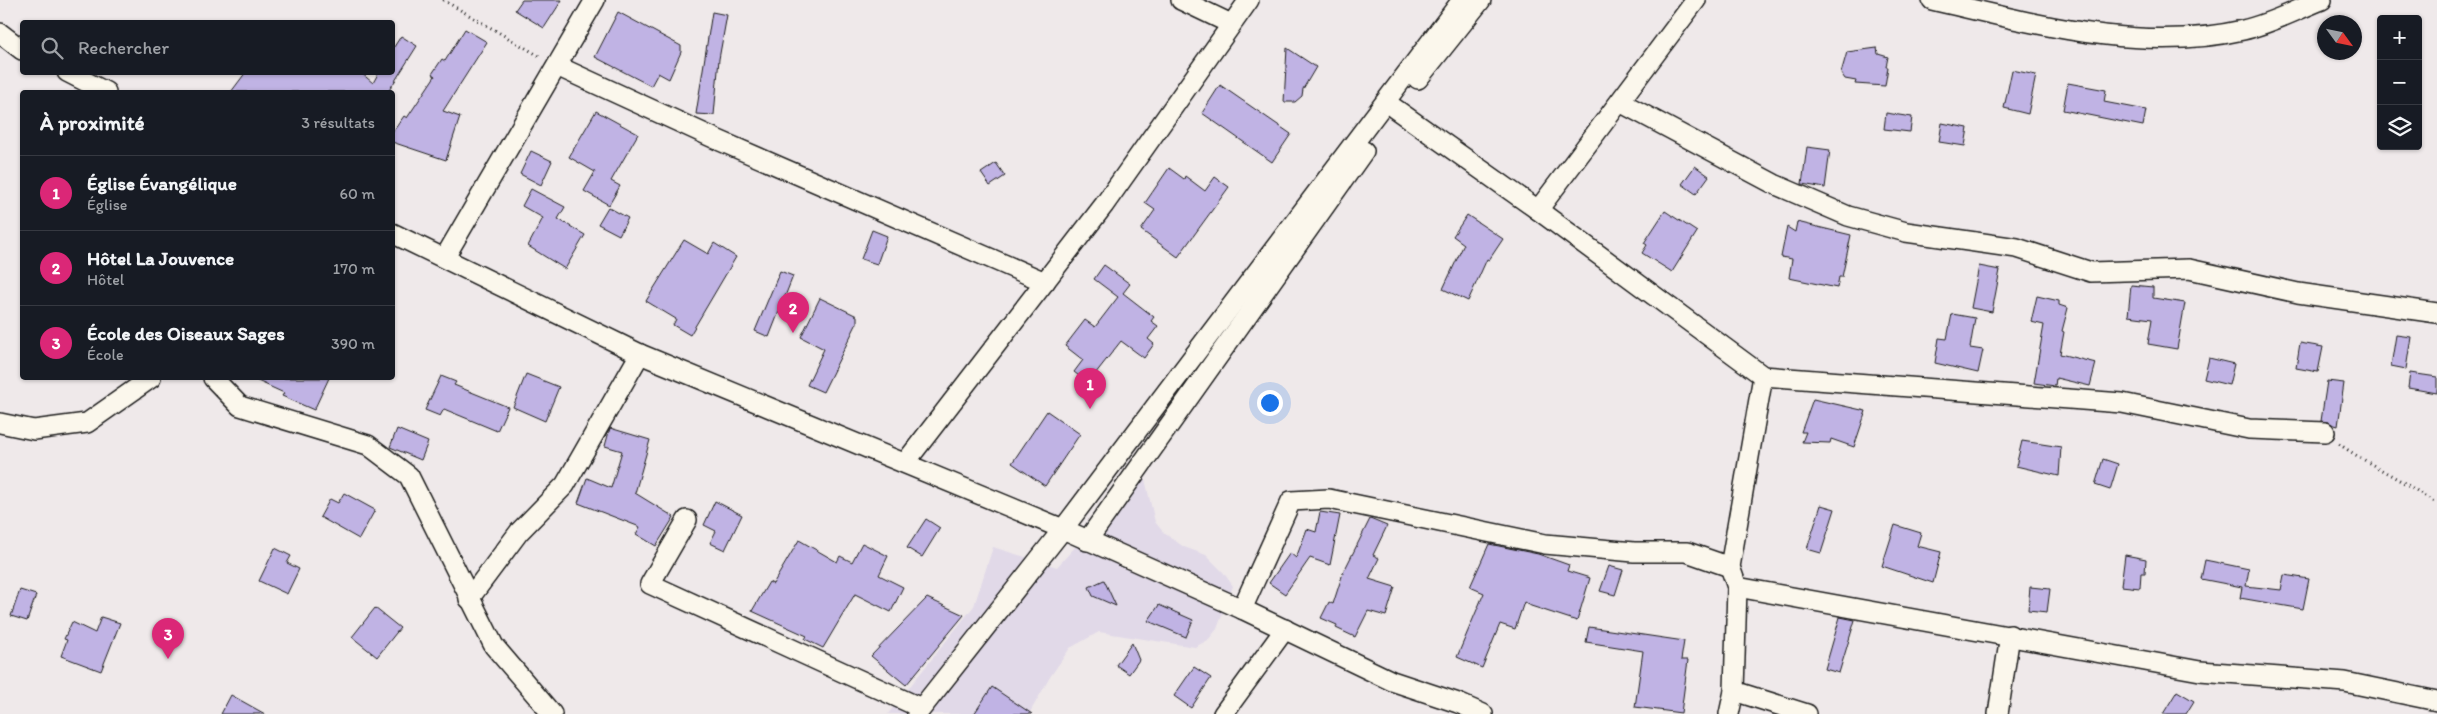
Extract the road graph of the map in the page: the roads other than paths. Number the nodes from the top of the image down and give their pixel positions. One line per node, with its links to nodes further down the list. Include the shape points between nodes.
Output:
1 (595, 0): 12 (street)
2 (1181, 0): 9 (street)
3 (1249, 0): 9 (street)
4 (1462, 0): 30 (street)
5 (1481, 0): 16 (street)
6 (1696, 0): 15 (street)
7 (1932, 0): 8 (street, via 2038,24 2135,39 2192,39 2245,30)
8 (2322, 0)
9 (1232, 24): 20 (street)
10 (0, 33): 11 (street)
11 (20, 48)
12 (557, 66): 19 (street); 20 (street, via 718,140)
13 (73, 75): 14 (street)
14 (102, 90)
15 (1620, 102): 17 (street); 21 (street, via 1774,184 1848,216 1906,232 2017,248 2092,272 2189,269 2298,293)
16 (1394, 108): 17 (street); 31 (street)
17 (1538, 210): 23 (street)
18 (395, 233): 19 (street)
19 (445, 257): 22 (street)
20 (1046, 282): 28 (street)
21 (2437, 313)
22 (640, 354): 28 (street); 34 (street, via 566,485 520,532)
23 (1763, 376): 27 (street, via 2122,403 2249,429); 32 (street)
24 (148, 380): 26 (street, via 87,423 34,430)
25 (215, 380): 34 (street, via 240,406 368,445 409,476)
26 (0, 423)
27 (2325, 432)
28 (905, 463): 30 (street)
29 (687, 520): 40 (street, via 650,584)
30 (1063, 529): 31 (street); 40 (street)
31 (1087, 541): 35 (street)
32 (1730, 567): 33 (street); 35 (street, via 1687,552 1634,552 1545,544 1329,499 1291,501)
33 (1737, 587): 37 (street); 38 (street)
34 (469, 599): 41 (street, via 494,646)
35 (1242, 609): 36 (street)
36 (1285, 629): 42 (street); 43 (street, via 1392,681 1458,702)
37 (2010, 635): 39 (street, via 2200,671 2345,682); 46 (street)
38 (1734, 691): 44 (street); 45 (street)
39 (2437, 701)
40 (919, 711)
41 (552, 714)
42 (1223, 714)
43 (1483, 714)
44 (1729, 714)
45 (1807, 714)
46 (1998, 714)

